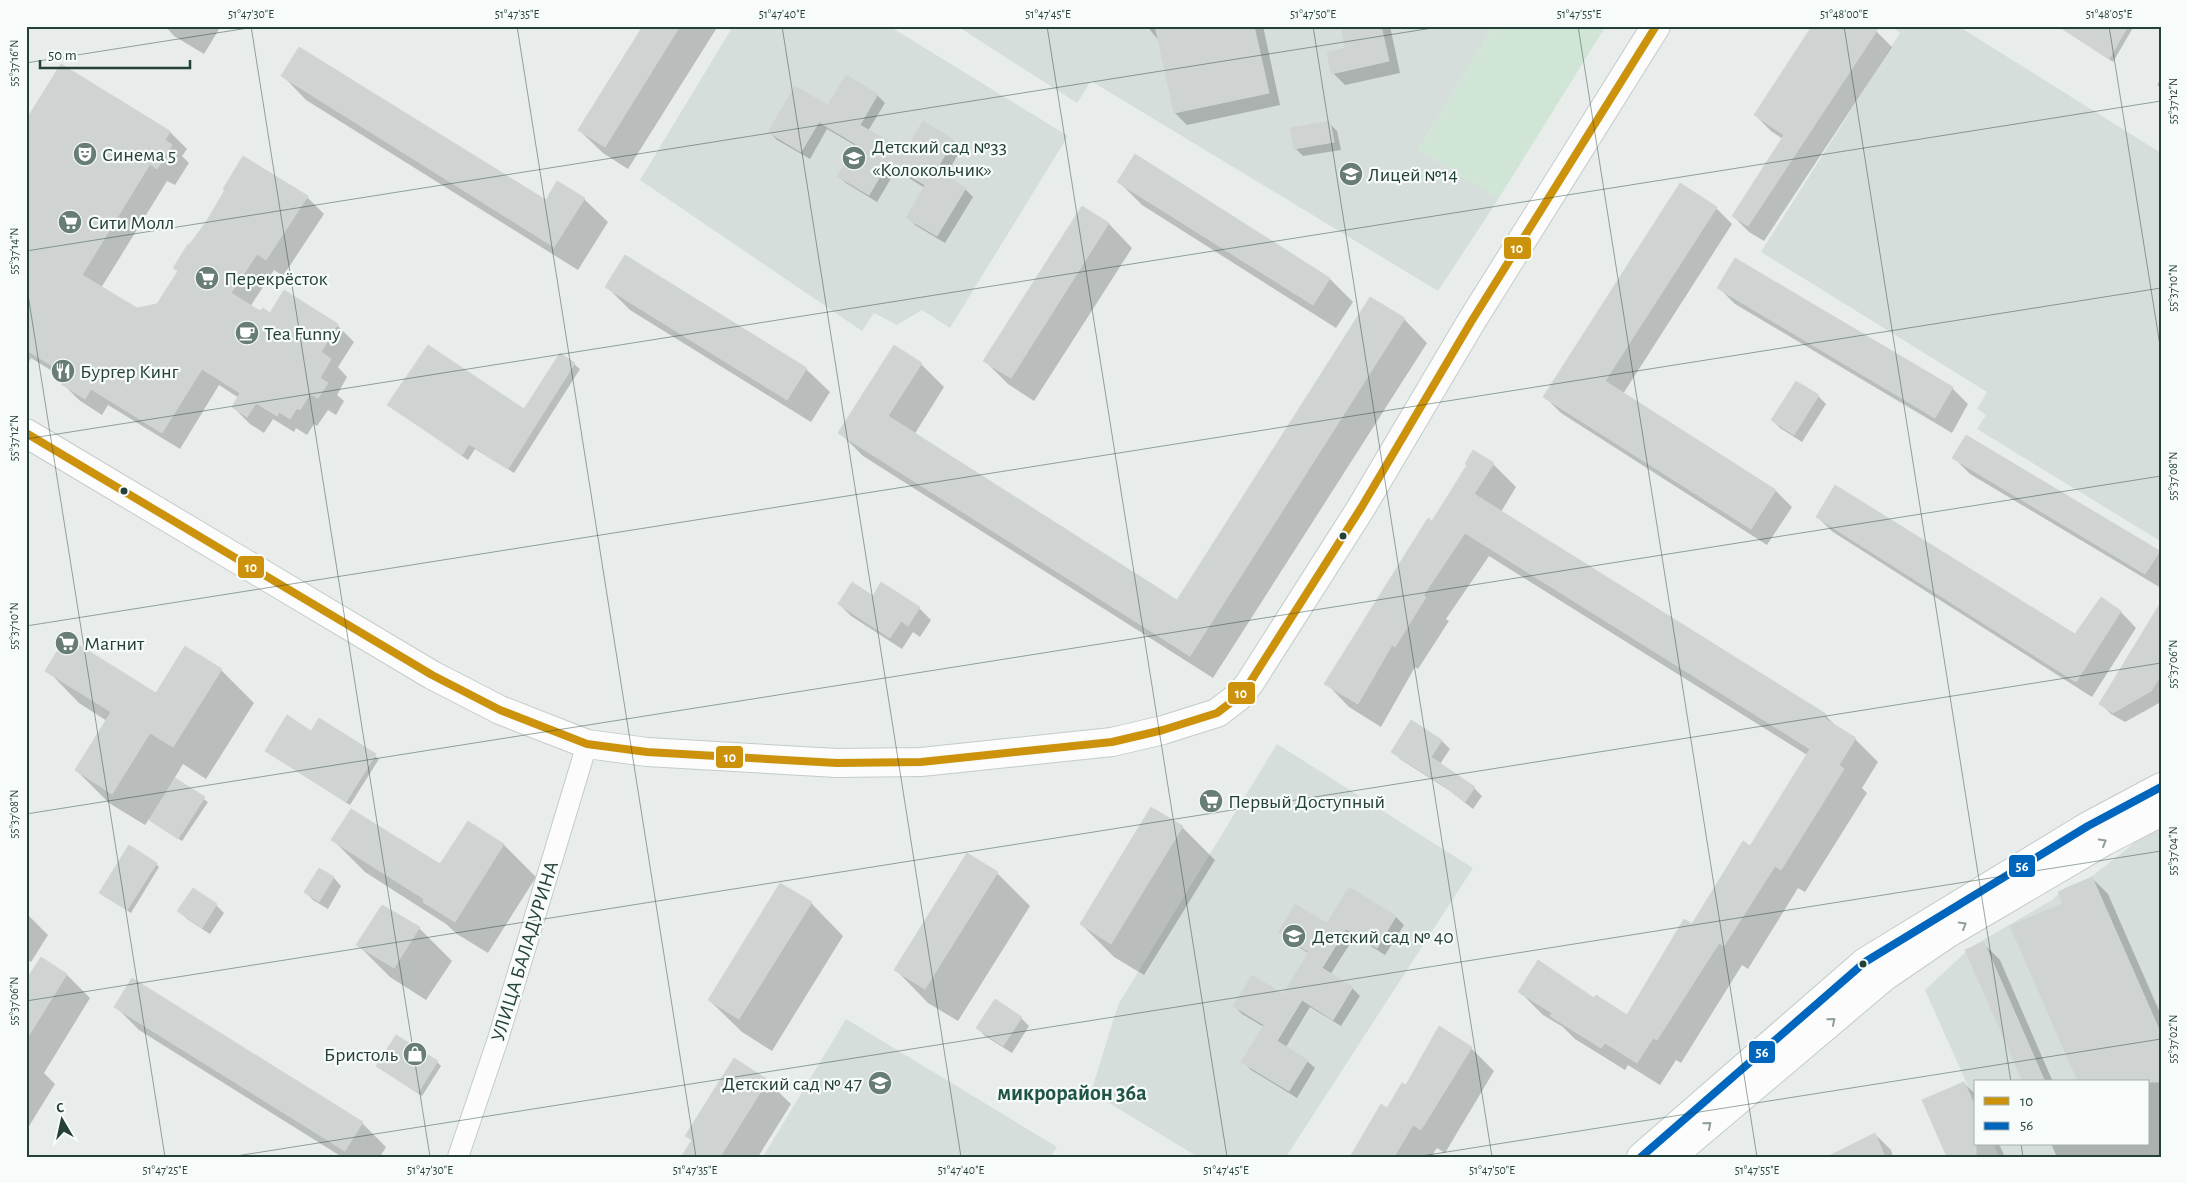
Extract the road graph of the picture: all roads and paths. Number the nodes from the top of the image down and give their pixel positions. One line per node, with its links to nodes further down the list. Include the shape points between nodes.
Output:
1 (1656, 26): 3 (street, via 1471,322 1346,533 1249,684 1222,710 1163,730 1112,742 921,762 837,763 647,752)
2 (26, 433): 3 (street, via 432,675 500,710)
3 (587, 744): 6 (street, УЛИЦА БАЛАДУРИНА, via 498,1039)
4 (2161, 787): 7 (street, via 2088,826 1865,962)
5 (2161, 812): 8 (street, one-way to 5, via 1884,978 1947,934 2105,841)
6 (458, 1157)
7 (1641, 1157)
8 (1671, 1157)

